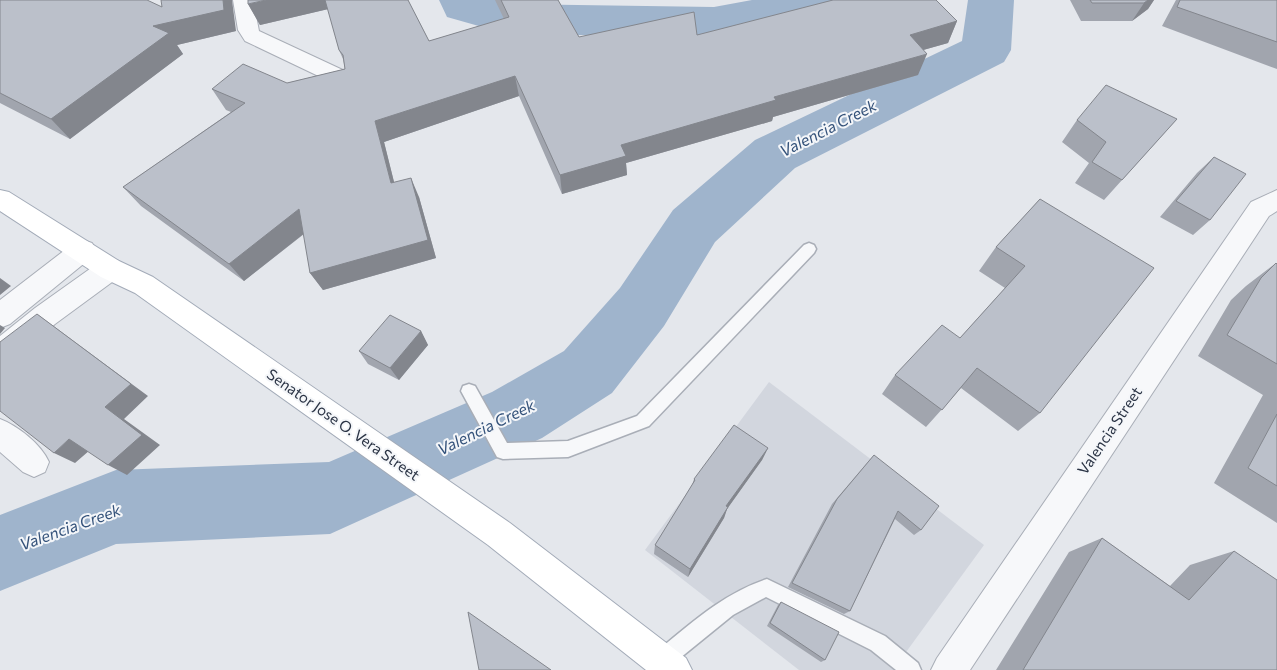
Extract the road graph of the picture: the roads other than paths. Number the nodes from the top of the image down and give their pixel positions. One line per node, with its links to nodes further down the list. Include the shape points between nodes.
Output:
1 (243, 0): 2 (street, via 252,36)
2 (339, 77)
3 (0, 198): 6 (main road, Senator Jose O. Vera Street)
4 (1277, 199): 15 (street, Valencia Street, via 1260,209)
5 (809, 249): 10 (lane, via 644,421 568,449 503,451)
6 (83, 250): 7 (main road, Senator Jose O. Vera Street); 8 (street)
7 (110, 268): 9 (street); 13 (main road, Senator Jose O. Vera Street, via 144,285 499,534)
8 (0, 316)
9 (0, 353)
10 (469, 391)
11 (0, 433): 12 (street)
12 (34, 462)
13 (668, 665): 14 (lane, via 702,627 755,590 767,588 878,644)
14 (911, 670)
15 (949, 670)

